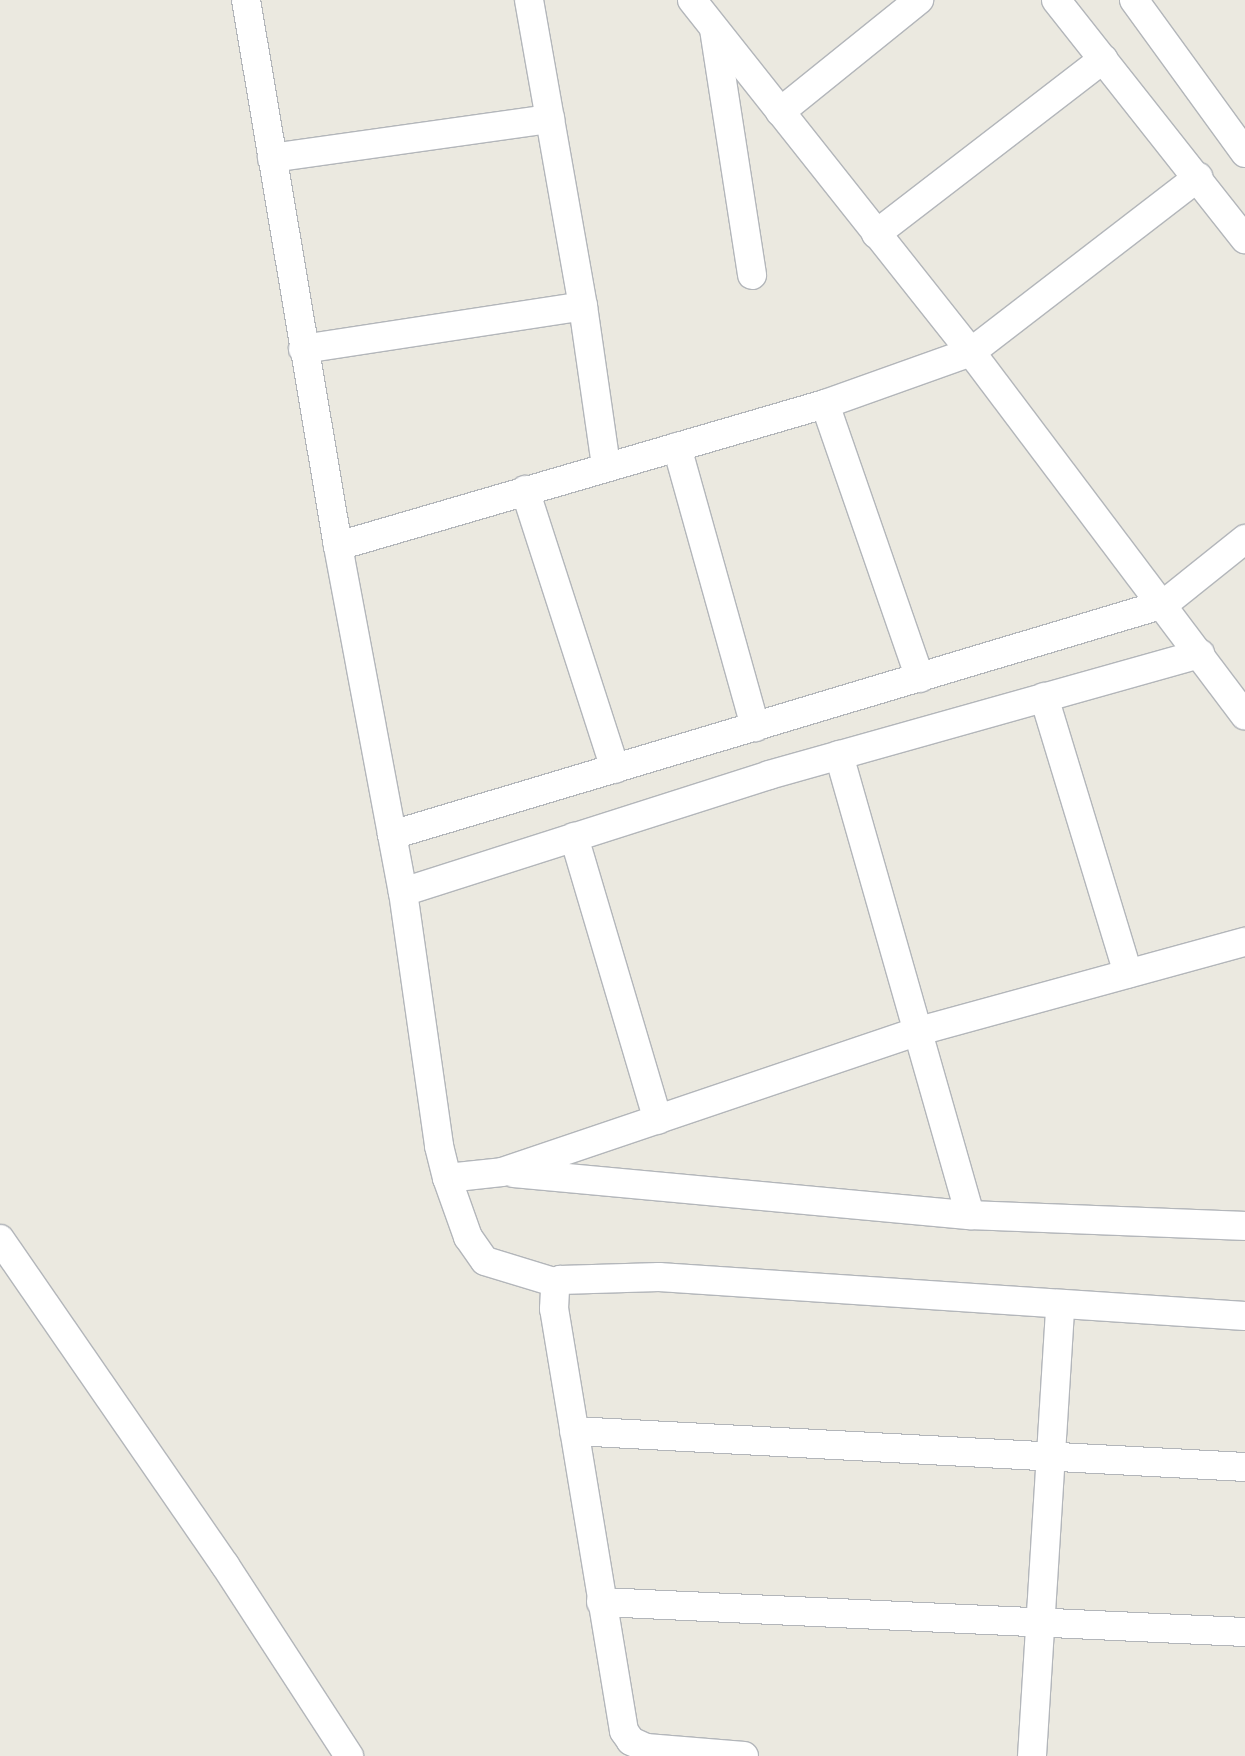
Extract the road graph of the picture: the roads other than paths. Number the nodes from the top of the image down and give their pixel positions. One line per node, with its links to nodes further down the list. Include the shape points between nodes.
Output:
1 (246, 0): 12 (street)
2 (529, 0): 10 (street)
3 (692, 0): 7 (street)
4 (919, 0): 9 (street)
5 (1056, 0): 8 (street)
6 (1134, 0): 11 (street)
7 (714, 27): 9 (street); 16 (street)
8 (1103, 59): 13 (street); 14 (street)
9 (780, 112): 14 (street)
10 (550, 119): 12 (street); 17 (street)
11 (1244, 148)
12 (272, 158): 18 (street)
13 (1198, 177): 15 (street); 19 (street)
14 (876, 234): 19 (street)
15 (1245, 239)
16 (752, 275)
17 (583, 306): 18 (street); 22 (street)
18 (304, 349): 25 (street)
19 (971, 352): 20 (street); 26 (street)
20 (824, 404): 21 (street); 28 (street)
21 (676, 447): 22 (street); 31 (street)
22 (606, 466): 23 (street)
23 (525, 490): 25 (street); 33 (street)
24 (1245, 539): 26 (street)
25 (338, 546): 34 (street)
26 (1164, 604): 27 (street); 28 (street)
27 (1200, 654): 29 (street); 30 (street)
28 (920, 678): 31 (street)
29 (1044, 697): 32 (street); 38 (street)
30 (1245, 715)
31 (755, 727): 33 (street)
32 (839, 755): 35 (street); 39 (street)
33 (615, 769): 34 (street)
34 (392, 834): 36 (street)
35 (574, 837): 36 (street); 40 (street)
36 (403, 892): 42 (street, via 439,1146)
37 (1245, 942): 38 (street)
38 (1128, 974): 39 (street)
39 (919, 1031): 40 (street); 43 (street)
40 (658, 1120): 41 (street)
41 (502, 1172): 42 (street); 43 (street)
42 (448, 1178): 46 (street, via 468,1237 480,1256 498,1267)
43 (970, 1214): 44 (street)
44 (1245, 1226)
45 (0, 1239): 55 (street, via 225,1565)
46 (558, 1283): 47 (street, via 565,1278 659,1277); 49 (street, via 554,1309)
47 (1060, 1306): 48 (street); 50 (street)
48 (1245, 1316)
49 (574, 1431): 50 (street); 52 (street)
50 (1052, 1459): 51 (street); 53 (street)
51 (1245, 1467)
52 (601, 1602): 53 (street); 56 (street, via 620,1716 629,1739 646,1748)
53 (1039, 1622): 54 (street); 57 (street)
54 (1245, 1632)
55 (349, 1756)
56 (744, 1756)
57 (1032, 1756)

